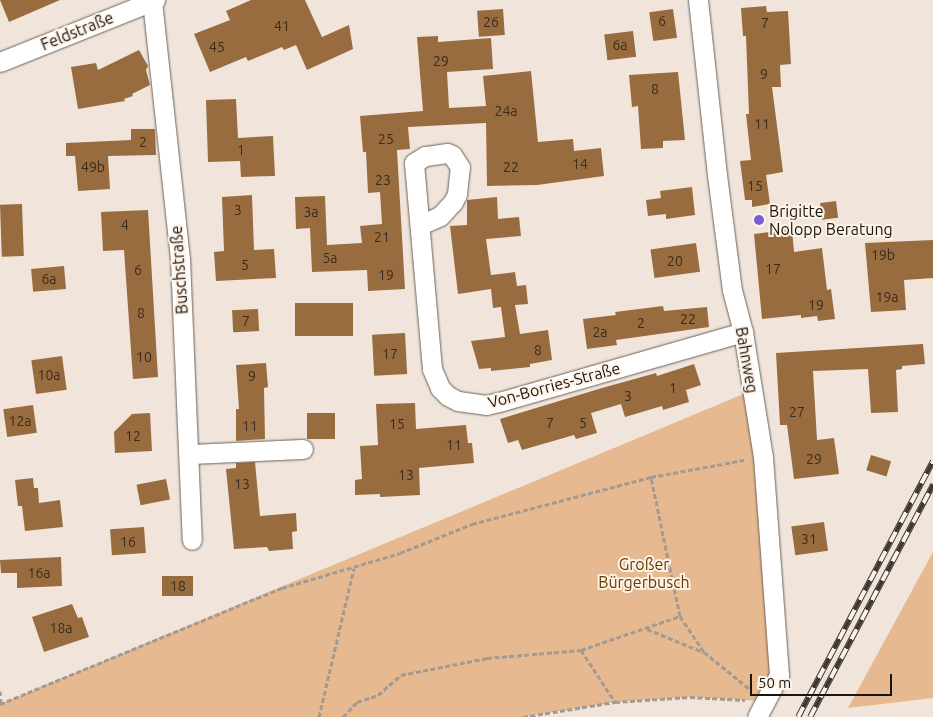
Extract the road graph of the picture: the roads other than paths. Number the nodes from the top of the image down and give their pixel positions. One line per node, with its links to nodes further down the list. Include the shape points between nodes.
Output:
1 (698, 0): 5 (street, Bahnweg, via 732,290)
2 (153, 1): 3 (street, Feldstraße); 7 (street, Buschstraße, via 180,259)
3 (0, 62)
4 (420, 225): 5 (street, Von-Borries-Straße, via 432,368 440,388 458,401 499,402)
5 (743, 332): 9 (street, Bahnweg, via 763,457 779,675)
6 (303, 449): 7 (street)
7 (189, 454): 8 (street, Buschstraße)
8 (192, 540)
9 (761, 709)

